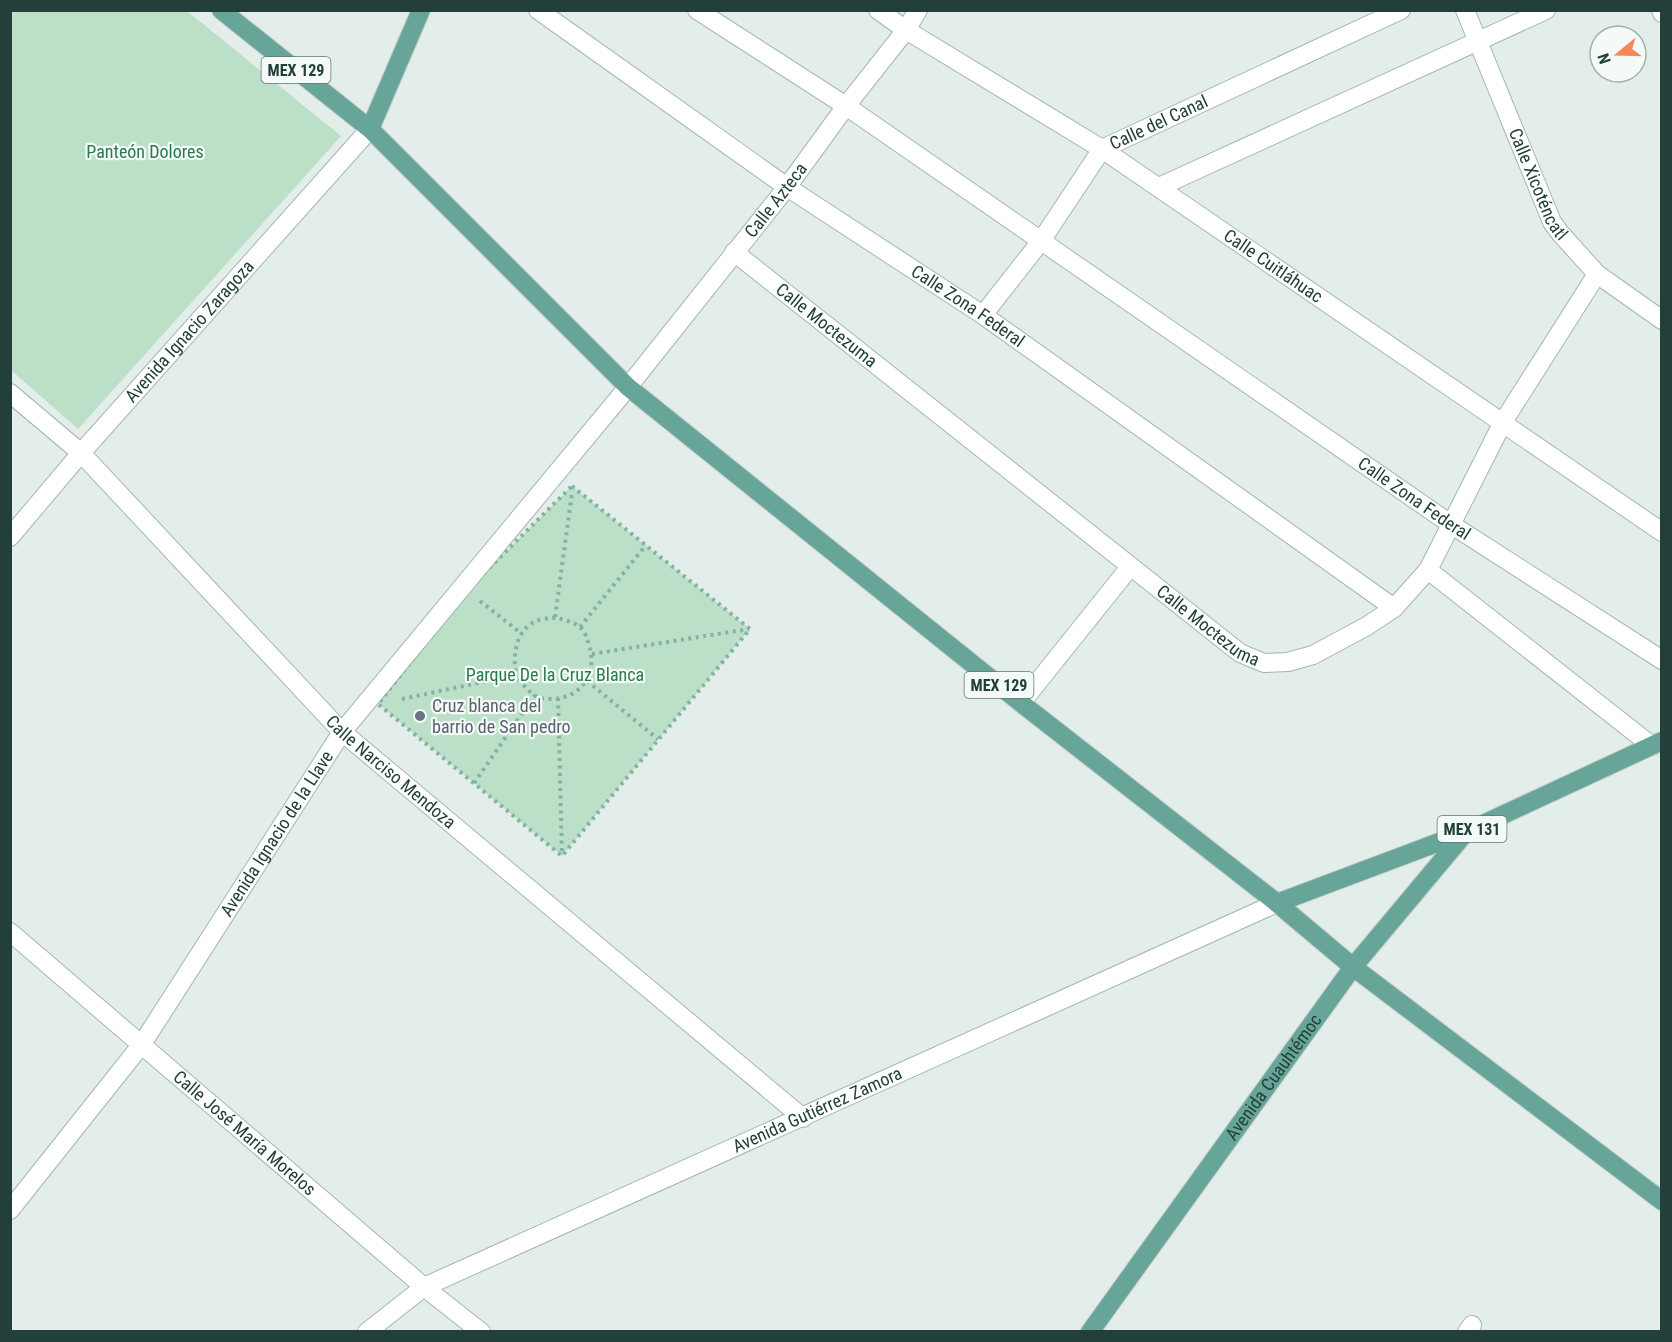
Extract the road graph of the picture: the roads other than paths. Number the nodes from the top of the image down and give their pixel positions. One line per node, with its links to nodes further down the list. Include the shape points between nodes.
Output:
1 (221, 10): 13 (main road, MEX 129)
2 (421, 10): 13 (main road)
3 (538, 10): 15 (street, Calle Zona Federal)
4 (698, 10): 12 (street, Calle Zona Federal)
5 (878, 10): 10 (street, Calle Cuitláhuac)
6 (918, 10): 10 (street, Calle Azteca)
7 (1401, 10): 14 (street, Calle del Canal)
8 (1465, 10): 11 (street, Calle Xicoténcatl)
9 (1546, 10): 11 (street)
10 (906, 30): 12 (street, Calle Azteca); 14 (street, Calle Cuitláhuac)
11 (1478, 40): 16 (street); 19 (street, Calle Xicoténcatl, via 1552,222)
12 (846, 106): 15 (street, Calle Azteca); 17 (street, Calle Zona Federal)
13 (370, 129): 22 (main road, MEX 129); 25 (street, Avenida Ignacio Zaragoza)
14 (1102, 149): 16 (street, Calle Cuitláhuac); 17 (street, Calle del Canal)
15 (787, 187): 18 (street, Calle Azteca); 20 (street, Calle Zona Federal)
16 (1159, 187): 24 (street, Calle Cuitláhuac)
17 (1041, 241): 20 (street, Calle del Canal); 26 (street, Calle Zona Federal)
18 (734, 252): 22 (street, Calle Azteca); 29 (street, Calle Moctezuma)
19 (1597, 273): 21 (street, Calle Xicoténcatl); 24 (street, Calle Moctezuma)
20 (983, 315): 31 (street, Calle Zona Federal)
21 (1662, 320)
22 (628, 387): 33 (main road, MEX 129); 34 (street, Avenida Ignacio de la Llave)
23 (10, 393): 25 (street, Calle Narciso Mendoza)
24 (1503, 422): 26 (street, Calle Moctezuma); 27 (street, Calle Cuitláhuac)
25 (81, 453): 28 (street, Avenida Ignacio Zaragoza); 34 (street, Calle Narciso Mendoza)
26 (1452, 525): 30 (street, Calle Moctezuma); 32 (street, Calle Zona Federal)
27 (1662, 531)
28 (10, 537)
29 (1130, 567): 31 (street, Calle Moctezuma, via 1240,652 1264,663 1313,655); 33 (street)
30 (1428, 570): 31 (street, Calle Moctezuma); 35 (street)
31 (1394, 608)
32 (1662, 660)
33 (1021, 703): 37 (main road, MEX 129)
34 (342, 732): 40 (street, Avenida Ignacio de la Llave); 41 (street, Calle Narciso Mendoza)
35 (1657, 743): 36 (main road, MEX 131)
36 (1466, 832): 37 (main road, MEX 131); 39 (main road, Avenida Cuauhtémoc)
37 (1277, 903): 39 (main road, MEX 129); 41 (street, Avenida Gutiérrez Zamora)
38 (10, 932): 40 (street, Calle José María Morelos)
39 (1353, 967): 42 (main road, MEX 129); 47 (main road, Avenida Cuauhtémoc)
40 (142, 1044): 43 (street, Avenida Ignacio de la Llave); 44 (street, Calle José María Morelos)
41 (802, 1118): 44 (street, Avenida Gutiérrez Zamora)
42 (1662, 1201)
43 (10, 1210)
44 (423, 1287): 45 (street, Avenida Gutiérrez Zamora); 46 (street, Calle José María Morelos)
45 (366, 1332)
46 (481, 1332)
47 (1090, 1332)

